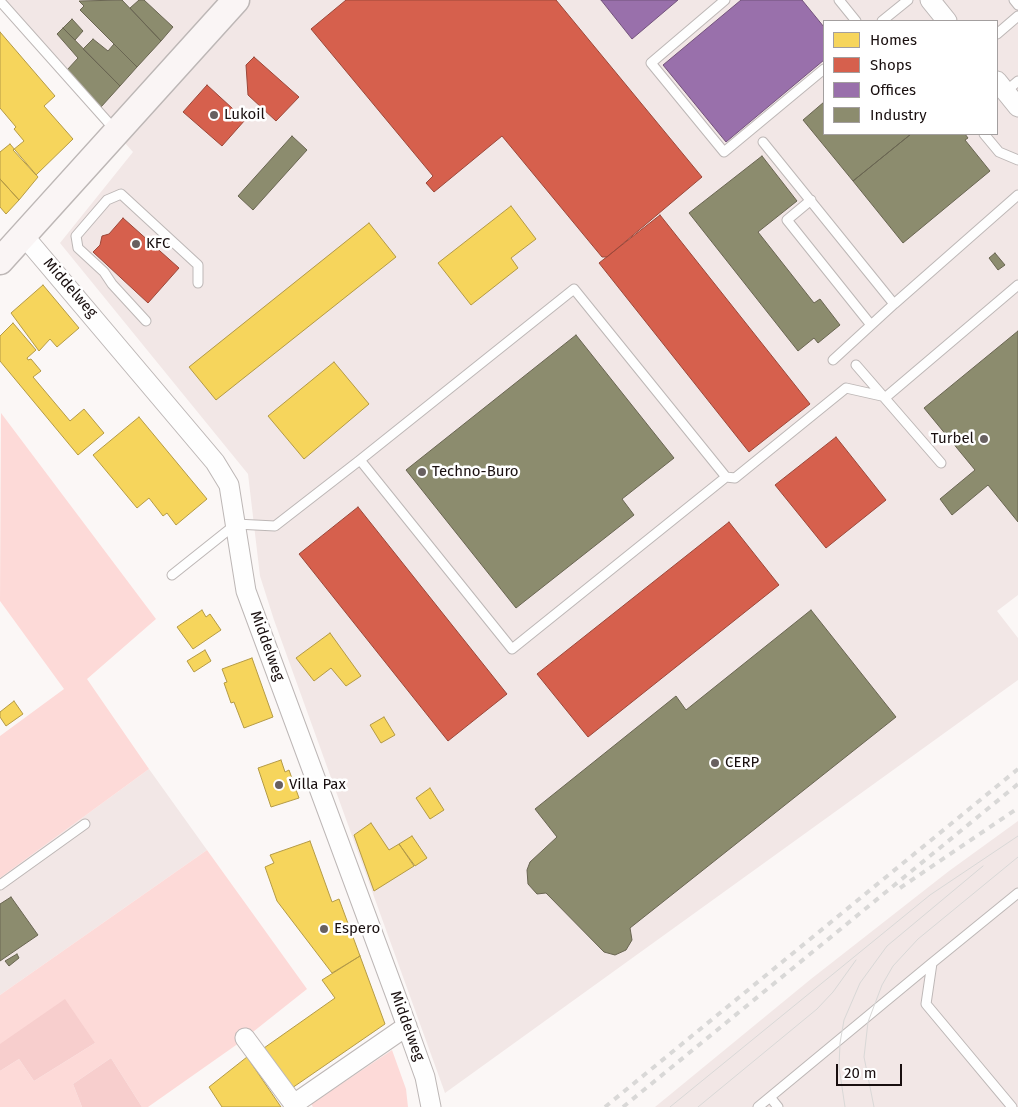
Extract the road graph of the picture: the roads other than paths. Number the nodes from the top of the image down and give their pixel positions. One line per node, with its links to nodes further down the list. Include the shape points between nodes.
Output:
1 (236, 0): 15 (main road)
2 (725, 0): 12 (lane, via 651,63 724,152)
3 (839, 0): 9 (lane)
4 (908, 0): 10 (lane)
5 (1014, 0): 7 (lane)
6 (0, 1): 15 (lane)
7 (1018, 5)
8 (1018, 16): 11 (lane)
9 (855, 20)
10 (883, 20)
11 (998, 33)
12 (823, 70)
13 (1007, 85): 14 (street)
14 (1018, 107)
15 (117, 132): 21 (main road)
16 (985, 135): 18 (lane, via 999,152)
17 (763, 142): 20 (lane)
18 (1018, 160)
19 (1018, 194): 25 (lane)
20 (811, 200): 25 (lane); 27 (lane, via 787,220)
21 (24, 236): 22 (main road); 34 (street, Middelweg, via 216,462 229,485)
22 (0, 261)
23 (198, 282): 26 (lane, via 198,265 121,194 107,200 76,236 78,248 104,272)
24 (1018, 285): 30 (lane)
25 (894, 304): 27 (lane)
26 (146, 321)
27 (871, 325): 28 (lane)
28 (833, 360)
29 (856, 365): 30 (lane)
30 (886, 397): 32 (lane); 33 (lane, via 846,388 735,478)
31 (360, 460): 33 (lane, via 574,289); 33 (lane, via 512,649); 34 (lane, via 275,526)
32 (941, 463)
33 (726, 478)
34 (236, 524): 35 (lane); 40 (street, Middelweg, via 243,577 250,600)
35 (172, 575)
36 (85, 824): 37 (lane)
37 (0, 885)
38 (1018, 893): 39 (lane)
39 (932, 963): 42 (lane); 47 (lane, via 926,1004)
40 (407, 1026): 43 (street); 44 (street, Middelweg)
41 (245, 1038): 43 (street)
42 (770, 1097): 45 (lane); 46 (lane)
43 (295, 1106)
44 (431, 1107)
45 (758, 1107)
46 (778, 1107)
47 (1012, 1107)

